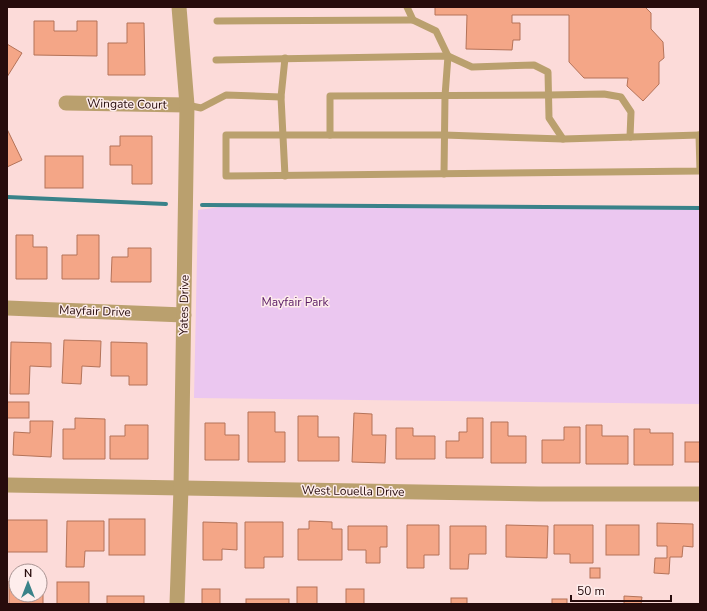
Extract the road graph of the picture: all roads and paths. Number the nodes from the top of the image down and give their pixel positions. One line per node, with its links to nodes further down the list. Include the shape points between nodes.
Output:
1 (179, 7): 12 (street, Yates Drive)
2 (407, 7): 3 (lane)
3 (413, 20): 4 (lane); 5 (lane, via 436,31)
4 (217, 21)
5 (448, 56): 6 (lane); 8 (lane, via 472,67 534,65 548,72); 9 (lane)
6 (285, 58): 7 (lane); 10 (lane)
7 (216, 60)
8 (549, 95): 9 (lane); 17 (lane, via 604,94 621,97 631,112); 18 (lane, via 550,118)
9 (445, 96): 13 (lane); 14 (lane, via 330,96)
10 (281, 97): 12 (lane, via 226,95 201,108); 16 (lane)
11 (66, 102): 12 (street, Wingate Court)
12 (187, 105): 22 (street, Yates Drive)
13 (444, 134): 14 (lane); 18 (lane); 19 (lane)
14 (330, 135): 16 (lane)
15 (700, 135): 17 (lane); 19 (lane, via 700,170)
16 (283, 136): 20 (lane); 20 (lane, via 226,135 226,176)
17 (630, 137): 18 (lane)
18 (563, 138)
19 (444, 174): 20 (lane)
20 (285, 176)
21 (7, 308): 22 (street, Mayfair Drive)
22 (184, 315): 24 (street, Yates Drive)
23 (7, 485): 24 (street, West Louella Drive)
24 (181, 488): 25 (street, West Louella Drive); 26 (street, Yates Drive)
25 (700, 494)
26 (177, 604)

